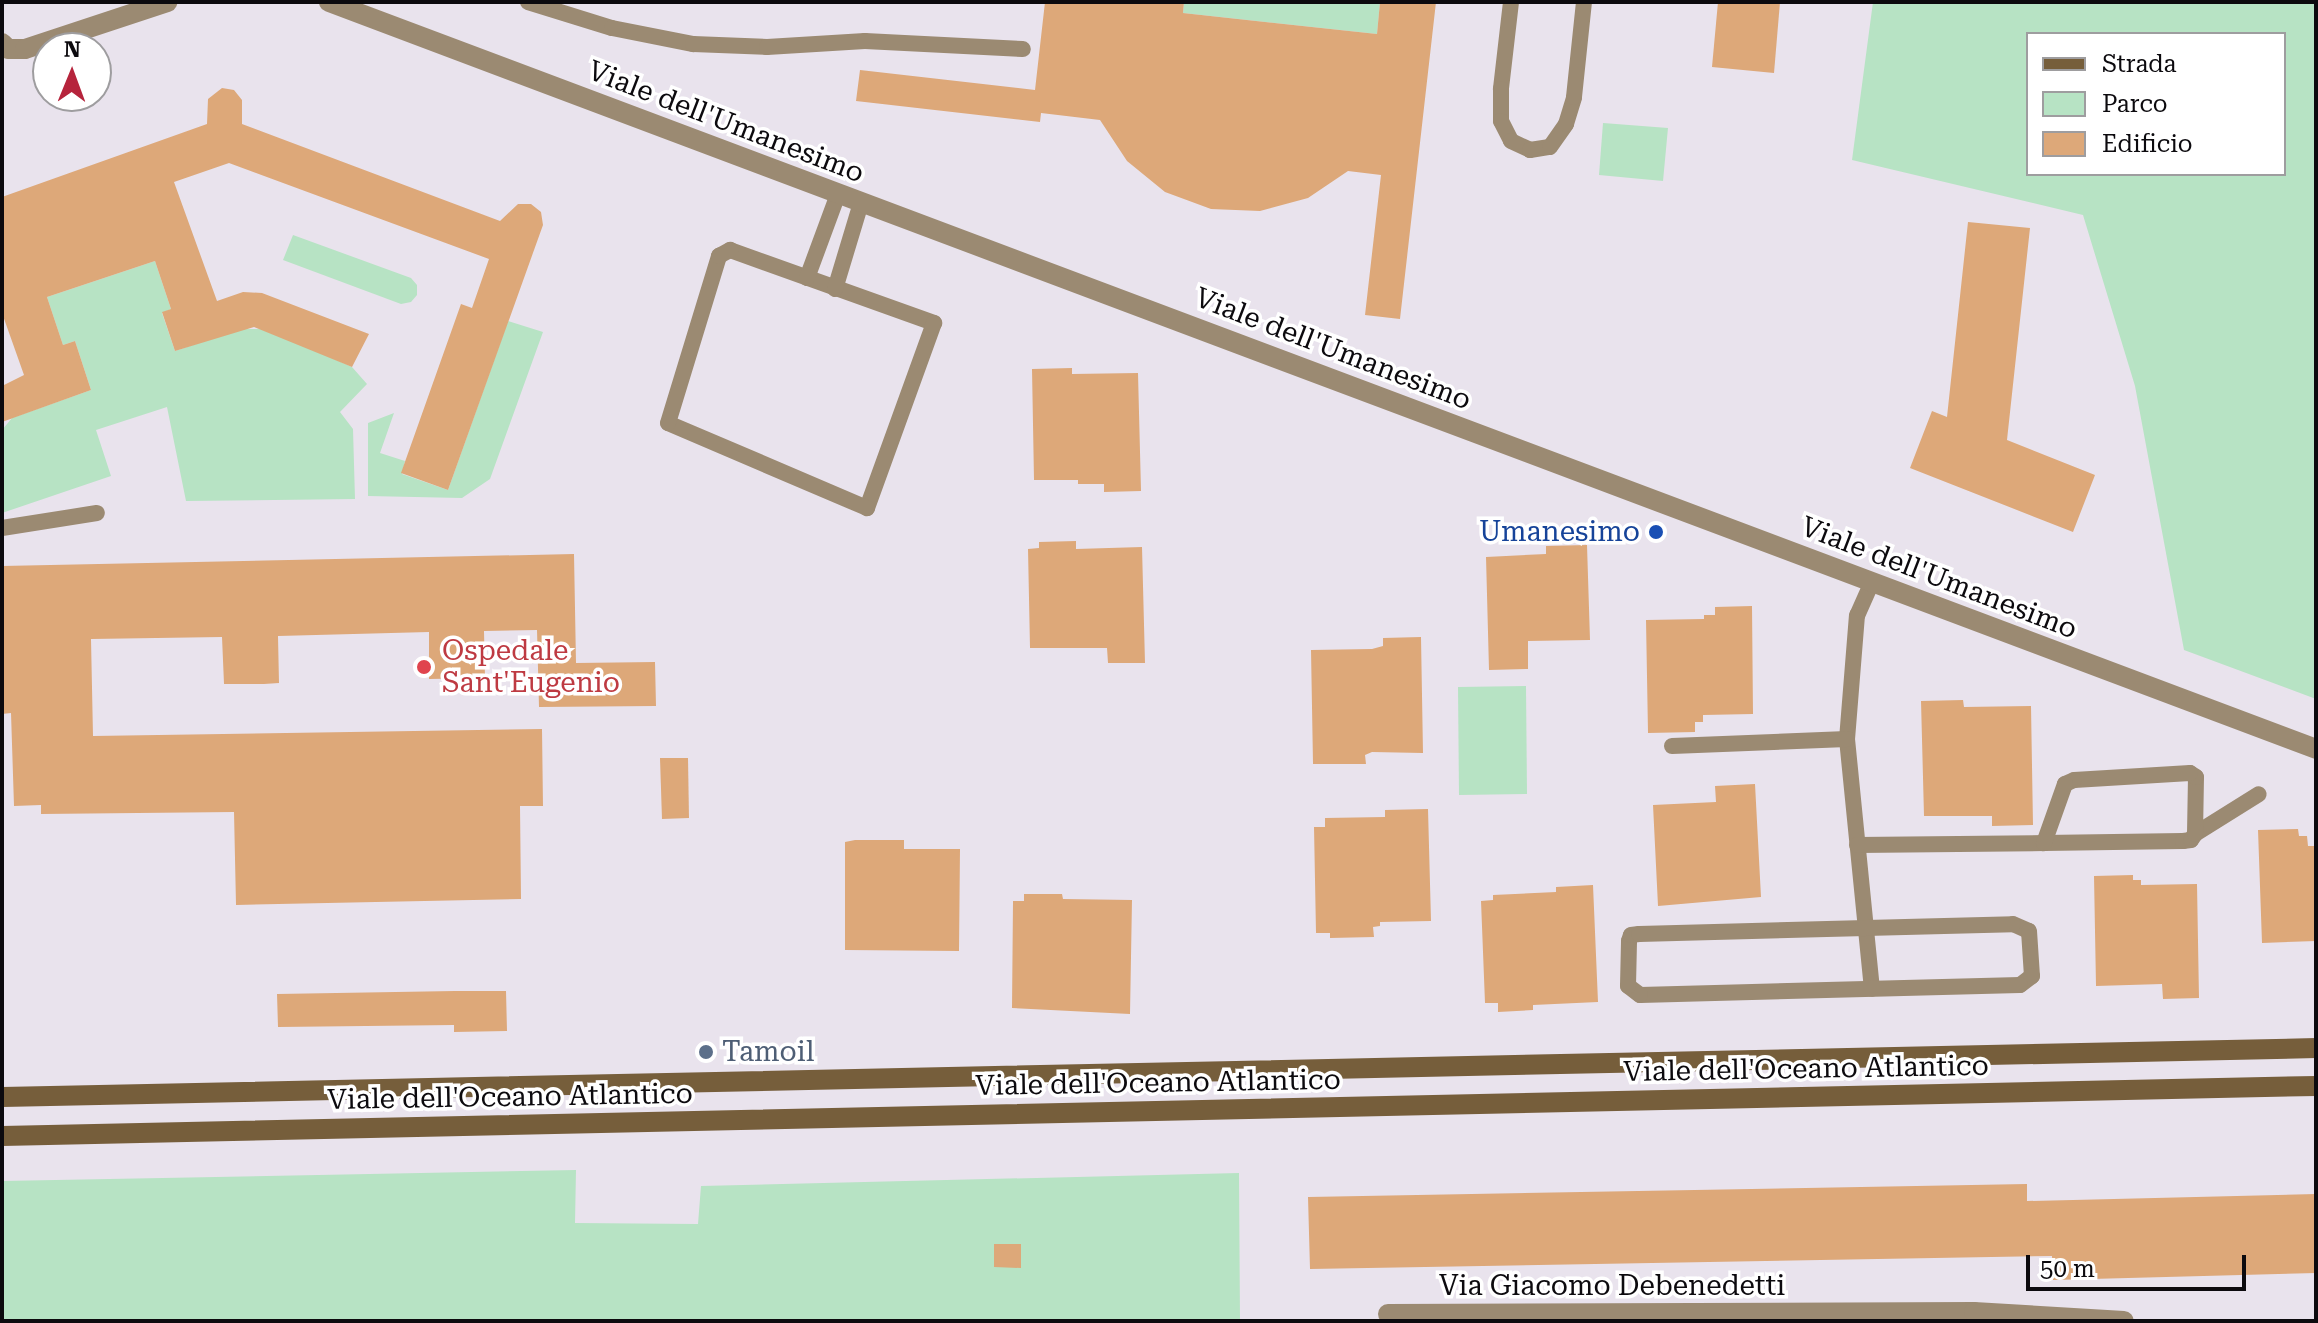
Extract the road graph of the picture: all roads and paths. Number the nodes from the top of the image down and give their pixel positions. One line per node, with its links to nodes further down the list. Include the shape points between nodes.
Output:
1 (167, 2): 6 (street, via 25,49 8,49)
2 (329, 2): 8 (street, Viale dell'Umanesimo)
3 (528, 2): 7 (lane, via 612,28 693,44 767,47 865,41)
4 (1511, 2): 5 (lane, via 1501,121 1511,141 1530,150 1550,147 1566,124)
5 (1584, 2)
6 (2, 43)
7 (1023, 49)
8 (838, 194): 9 (street, Viale dell'Umanesimo); 10 (lane)
9 (861, 203): 11 (lane); 14 (street, Viale dell'Umanesimo)
10 (807, 278): 11 (lane); 11 (lane, via 730,250 719,256 668,423 867,508 934,323)
11 (835, 289)
12 (97, 513): 13 (lane)
13 (2, 528)
14 (1872, 582): 15 (lane, via 1857,615); 17 (street, Viale dell'Umanesimo)
15 (1847, 739): 16 (lane); 21 (lane)
16 (1672, 746)
17 (2316, 749)
18 (2259, 794): 19 (lane)
19 (2195, 834): 20 (lane, via 2183,841); 20 (lane, via 2197,783 2190,773 2065,784)
20 (2044, 843): 21 (lane)
21 (1857, 845): 22 (lane)
22 (1865, 927): 23 (lane); 23 (lane, via 2013,924 2029,931 2032,976 2020,985); 23 (lane, via 1631,935 1628,986 1640,995)
23 (1872, 989)
24 (2316, 1048): 26 (main road, Viale dell'Oceano Atlantico)
25 (2316, 1086): 27 (main road, Viale dell'Oceano Atlantico)
26 (2, 1097)
27 (2, 1136)
28 (1388, 1314): 29 (street, Via Giacomo Debenedetti)
29 (1836, 1318): 30 (street, Via Giacomo Debenedetti, via 2022,1313)
30 (2124, 1321)

